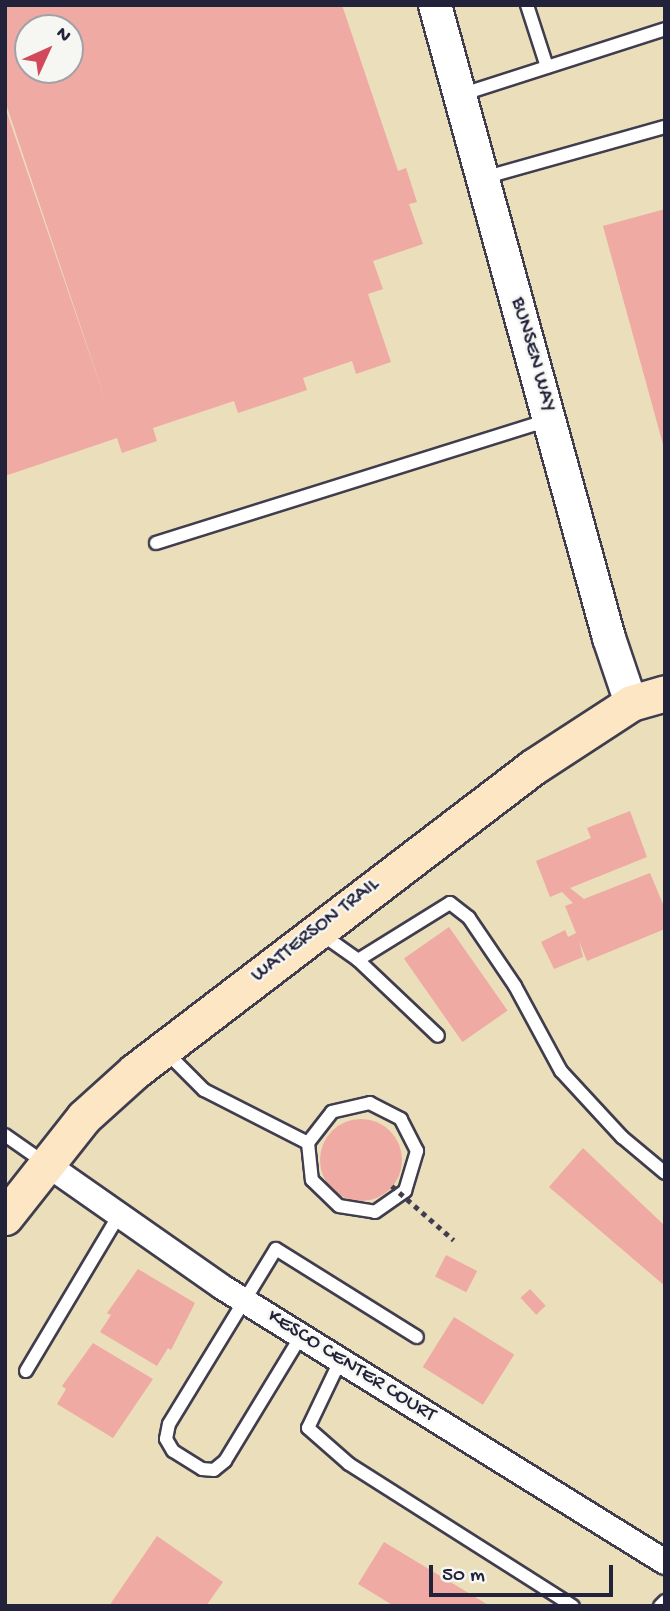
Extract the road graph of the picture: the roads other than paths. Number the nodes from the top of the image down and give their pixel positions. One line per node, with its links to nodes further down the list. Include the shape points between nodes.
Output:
1 (435, 5): 5 (street, BUNSEN WAY)
2 (527, 5): 4 (lane)
3 (665, 29): 4 (lane)
4 (547, 67): 5 (lane)
5 (460, 95): 7 (street, BUNSEN WAY)
6 (665, 127): 7 (lane)
7 (483, 178): 8 (street, BUNSEN WAY)
8 (550, 420): 9 (lane); 11 (street, BUNSEN WAY)
9 (156, 543)
10 (665, 693): 11 (main road, WATTERSON TRAIL)
11 (631, 703): 12 (main road, WATTERSON TRAIL, via 492,796)
12 (316, 931): 13 (lane); 15 (main road, WATTERSON TRAIL)
13 (358, 960): 14 (lane); 19 (lane, via 450,903 469,918 561,1071 622,1137)
14 (438, 1036)
15 (163, 1049): 17 (lane, via 204,1090); 18 (main road, WATTERSON TRAIL, via 83,1117)
16 (5, 1135): 18 (lane)
17 (309, 1143): 17 (lane, via 312,1180 338,1206 375,1212 405,1191 417,1151 401,1119 370,1103 332,1112)
18 (45, 1163): 20 (street, KESCO CENTER COURT); 21 (main road, WATTERSON TRAIL)
19 (665, 1173)
20 (120, 1215): 22 (street, KESCO CENTER COURT); 26 (lane)
21 (5, 1217)
22 (242, 1300): 23 (street, KESCO CENTER COURT); 23 (lane, via 169,1424 166,1438 173,1451 202,1469 214,1469 225,1461); 24 (lane, via 276,1249)
23 (301, 1336): 25 (street, KESCO CENTER COURT)
24 (417, 1337)
25 (340, 1360): 27 (street, KESCO CENTER COURT); 29 (lane, via 308,1428 349,1464)
26 (26, 1371)
27 (665, 1562)
28 (665, 1601): 30 (lane)
29 (573, 1606)
30 (660, 1606)

